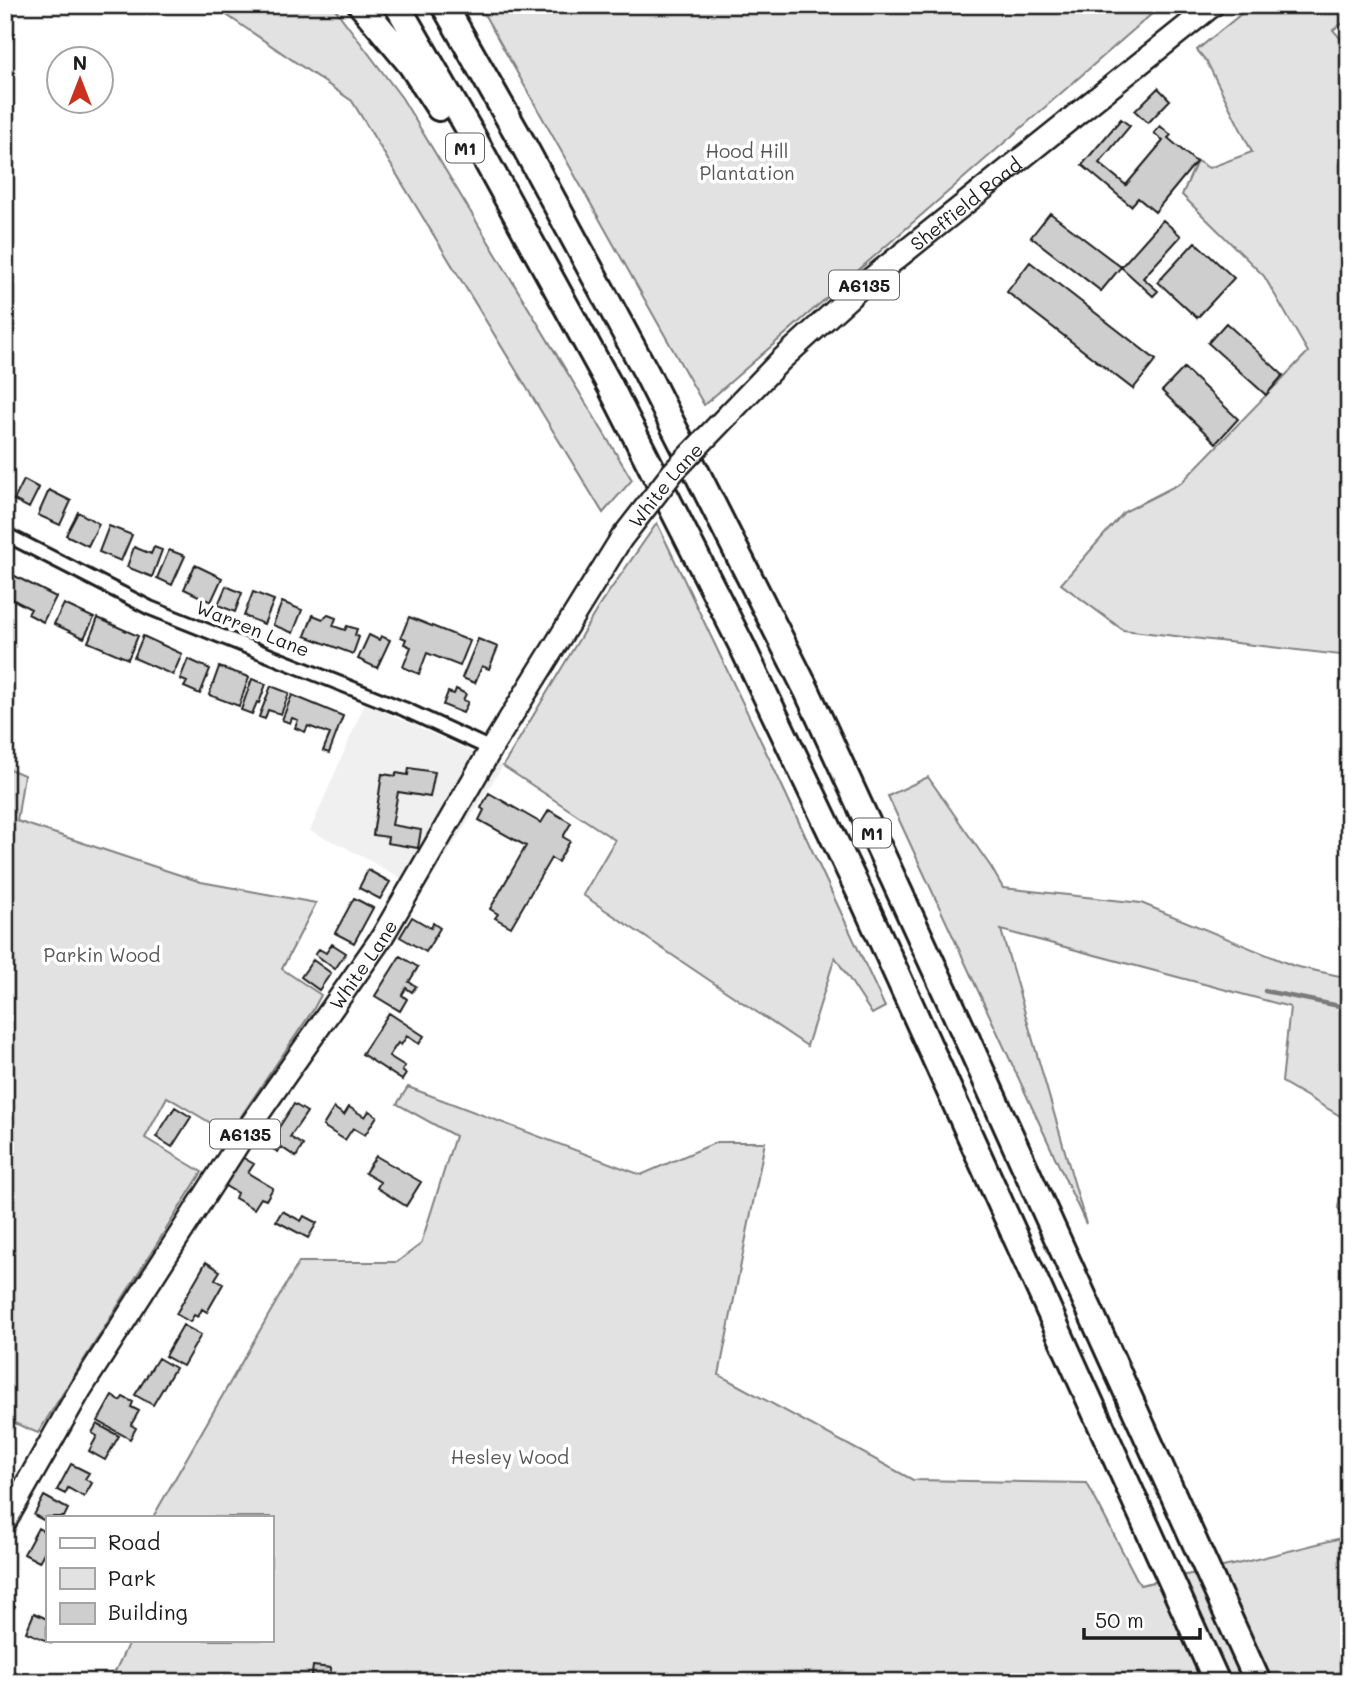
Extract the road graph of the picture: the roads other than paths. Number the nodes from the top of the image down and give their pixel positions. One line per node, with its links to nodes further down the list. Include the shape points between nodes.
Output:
1 (361, 5): 5 (highway, M1, via 411,65)
2 (397, 5): 5 (highway, M1)
3 (444, 5): 11 (highway, M1, via 647,374 807,691)
4 (1213, 5): 6 (main road, Sheffield Road / A6135, via 862,286)
5 (561, 297): 10 (highway, M1, via 741,644 865,904)
6 (729, 414): 8 (main road, White Lane / A6135, bridge, via 673,472 621,539)
7 (5, 534): 8 (street, Warren Lane, via 150,608 404,709)
8 (491, 749): 9 (main road, White Lane / A6135, via 382,937 245,1133 80,1390)
9 (5, 1522)
10 (1217, 1682)
11 (1258, 1682)

